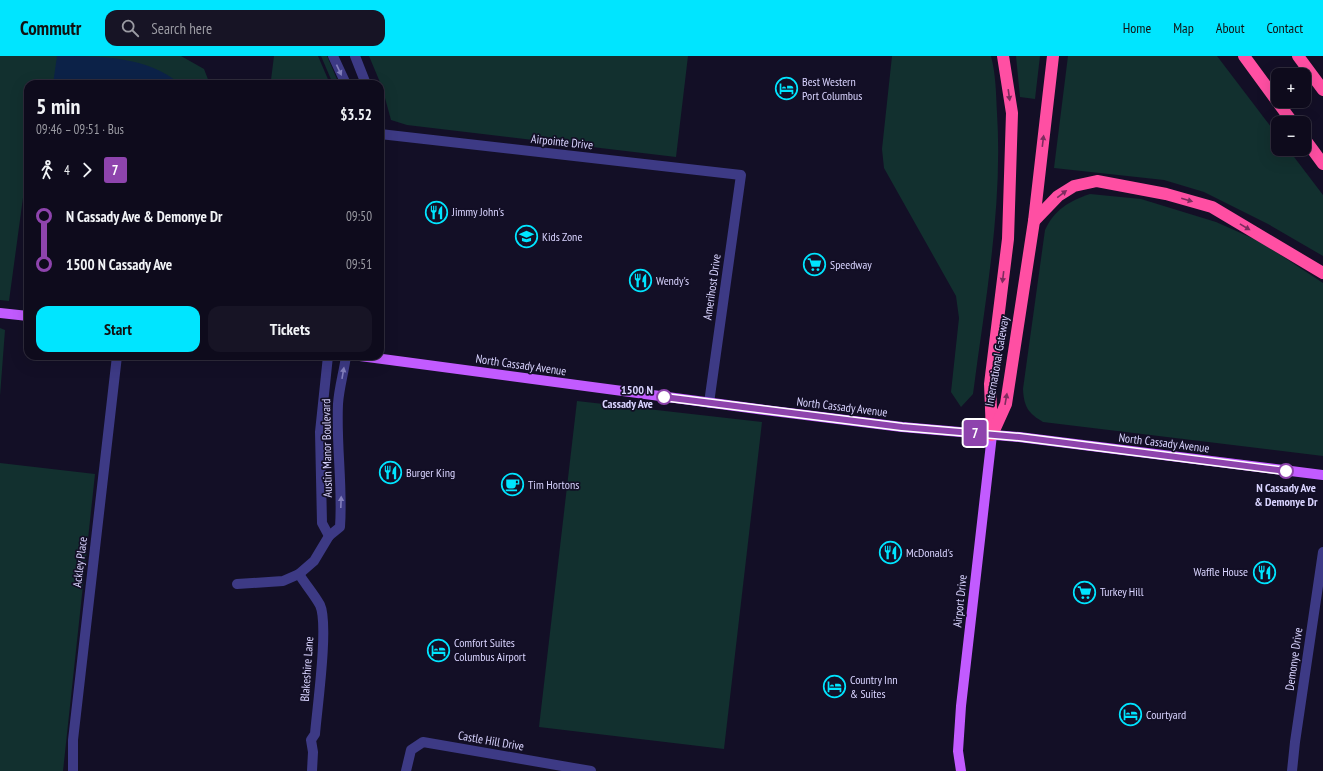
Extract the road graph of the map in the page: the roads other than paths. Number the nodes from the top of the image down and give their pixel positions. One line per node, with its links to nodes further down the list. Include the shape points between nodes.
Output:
1 (333, 56): 7 (street, one-way to 7)
2 (355, 56): 8 (street)
3 (1003, 56): 24 (highway, International Gateway, one-way to 24, via 1012,113 1008,239 990,384)
4 (1053, 56): 15 (highway, International Gateway, one-way to 4)
5 (1244, 56): 10 (highway)
6 (1298, 56): 9 (highway)
7 (344, 80)
8 (364, 80)
9 (1323, 90)
10 (1288, 116)
11 (384, 134): 14 (street, Airpointe Drive)
12 (1311, 148): 13 (highway)
13 (1323, 164)
14 (741, 175): 23 (street, Amerihost Drive)
15 (1034, 221): 16 (highway, one-way to 16, via 1058,196 1074,186 1097,181 1166,194 1212,207); 24 (highway, International Gateway, one-way to 15, via 1006,404)
16 (1323, 274)
17 (0, 313): 18 (main road)
18 (24, 316)
19 (384, 359): 23 (main road, North Cassady Avenue)
20 (117, 360): 30 (street, Ackley Place, via 72,747)
21 (328, 360): 26 (street, Austin Manor Boulevard, via 320,432 322,522)
22 (345, 360): 26 (street, Austin Manor Boulevard, one-way to 22, via 340,527 338,403)
23 (709, 403): 24 (main road, North Cassady Avenue, via 902,427)
24 (992, 435): 25 (main road, North Cassady Avenue); 34 (main road, Airport Drive, via 961,706 958,751)
25 (1323, 476)
26 (329, 536): 28 (street, Austin Manor Boulevard, via 314,561)
27 (1323, 552): 35 (street, Demonye Drive)
28 (299, 574): 29 (street, Austin Manor Boulevard, via 283,581); 31 (street, Blakeshire Lane, via 320,605 322,613 323,644 314,734 311,740)
29 (238, 584)
30 (73, 771)
31 (312, 771)
32 (406, 771): 33 (street, Castle Hill Drive, via 411,750 423,742)
33 (591, 771)
34 (961, 771)
35 (1292, 771)

